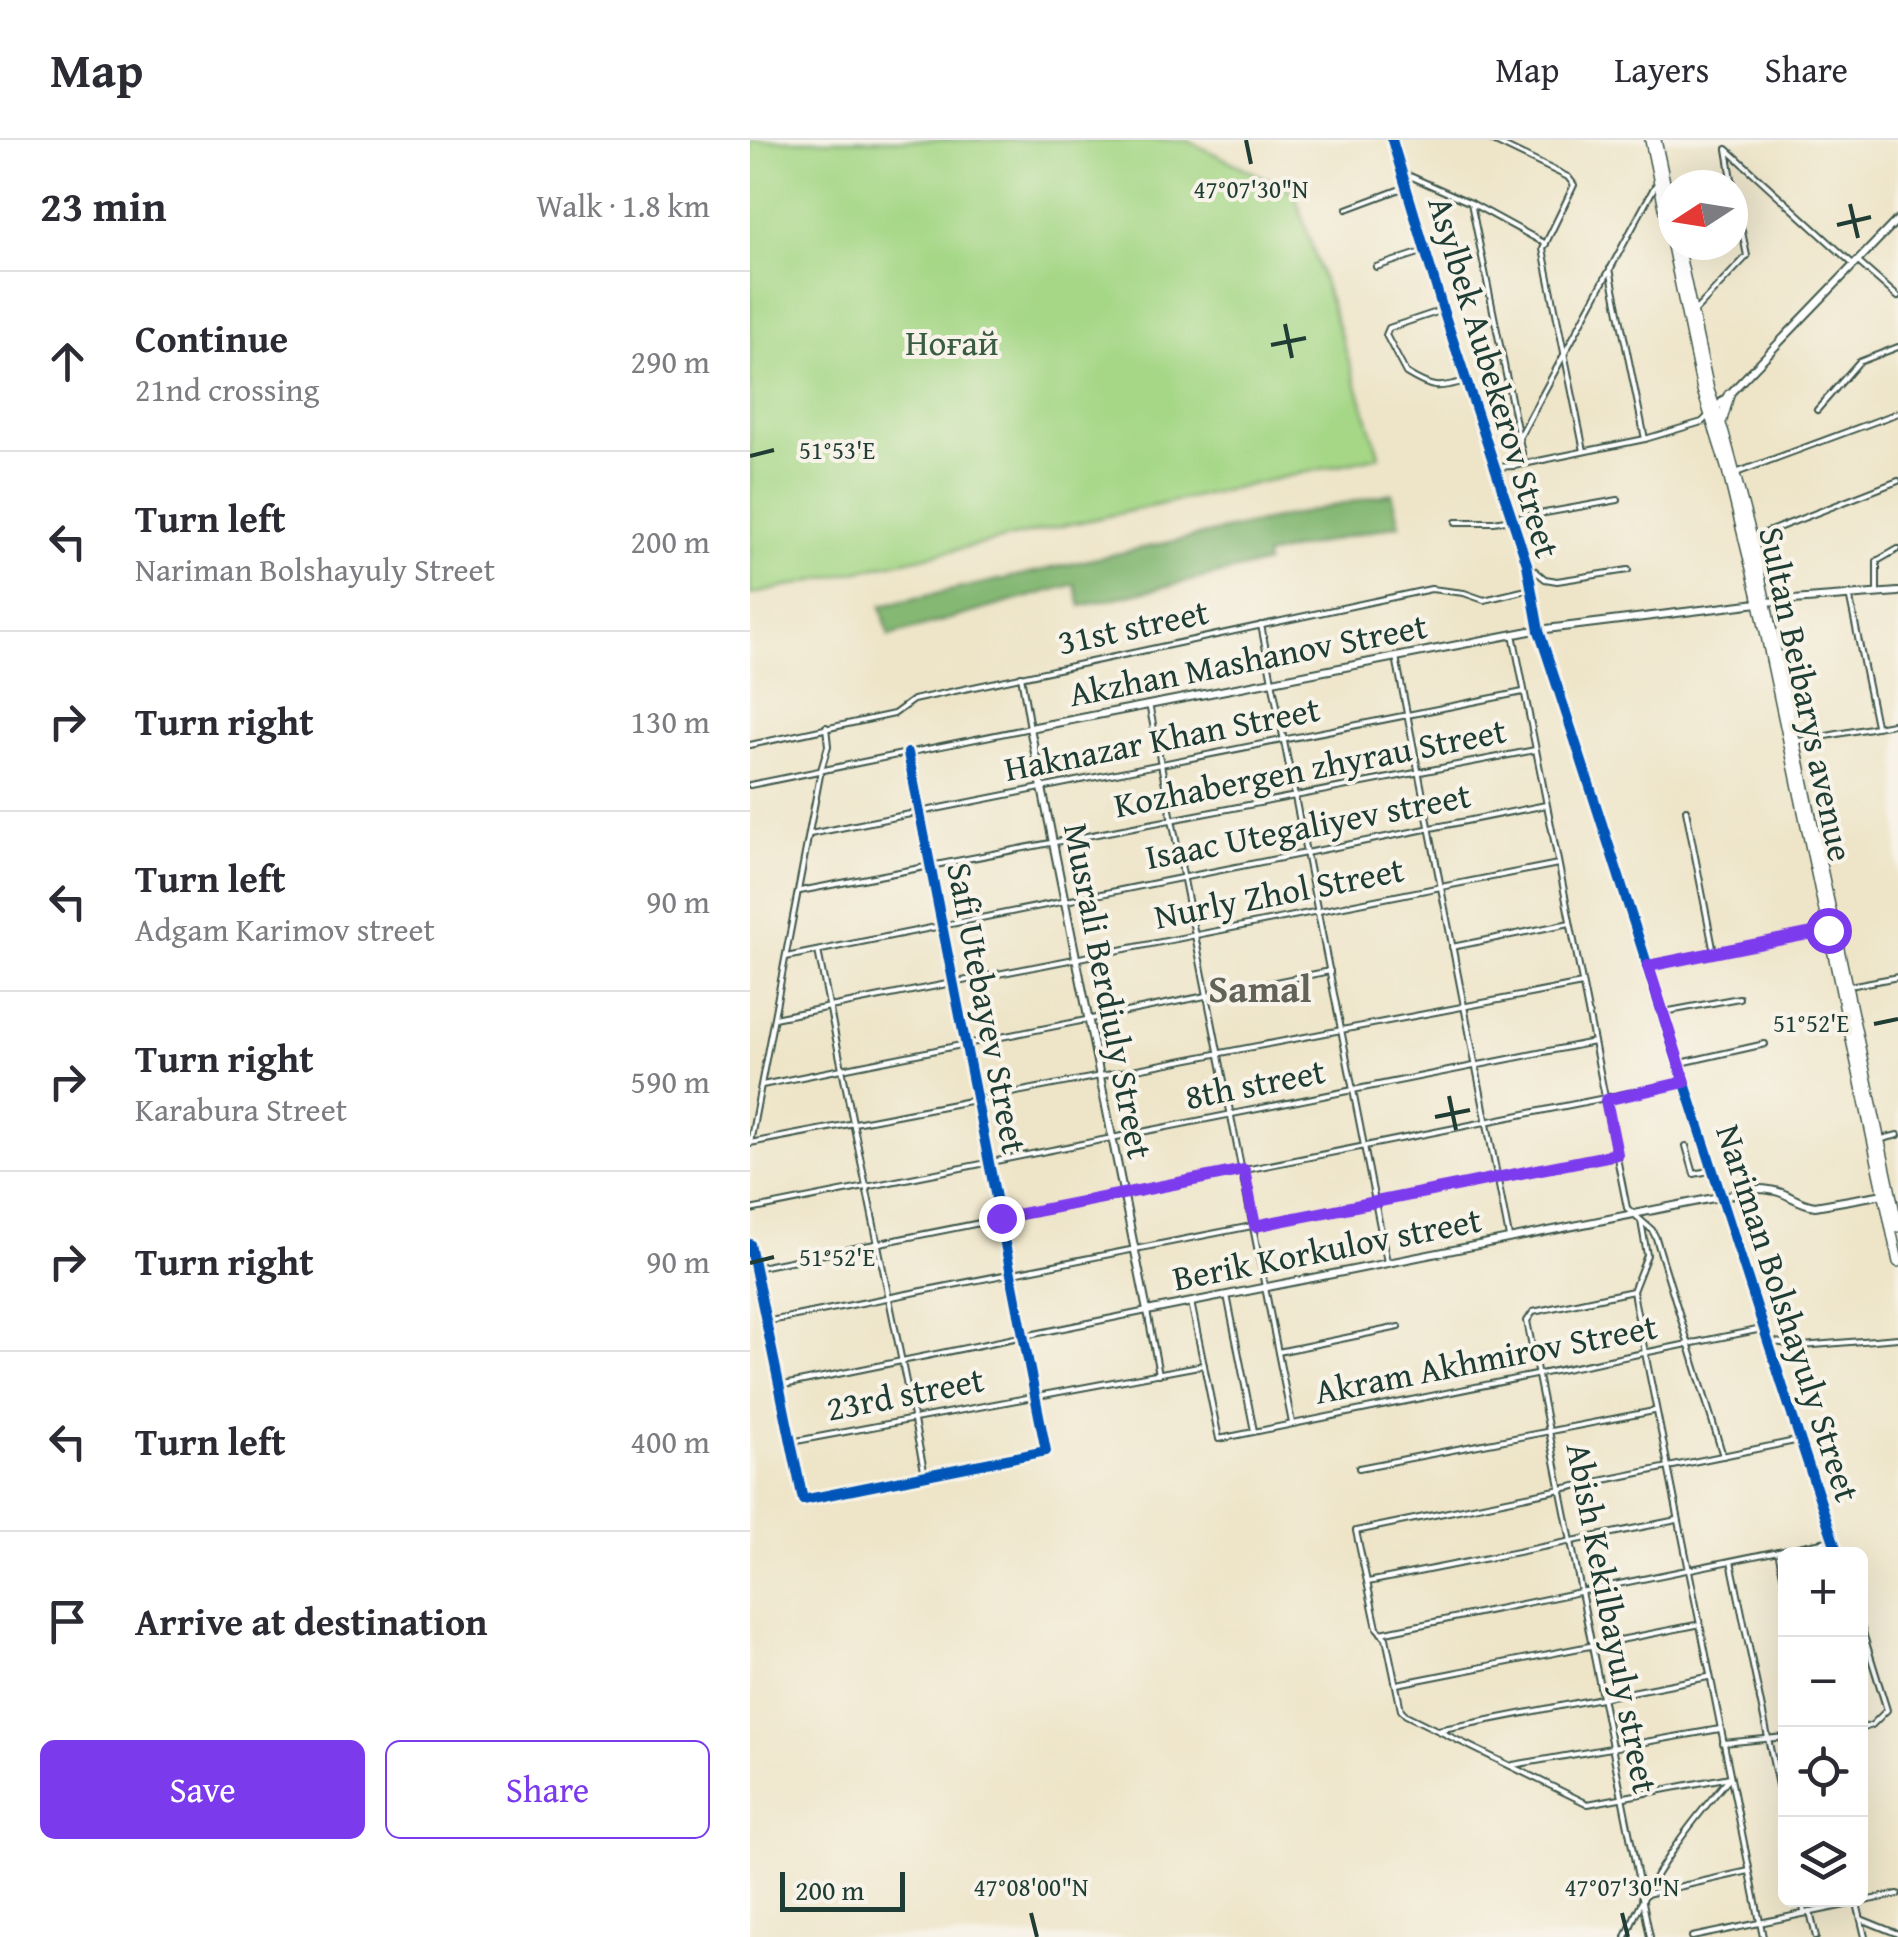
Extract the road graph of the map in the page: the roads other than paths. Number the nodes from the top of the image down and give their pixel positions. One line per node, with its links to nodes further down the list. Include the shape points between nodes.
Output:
1 (1392, 140): 6 (street, Asylbek Aubekerov Street)
2 (1491, 140): 13 (street, via 1574,184)
3 (1653, 140): 4 (main road, Sultan Beibarys avenue); 7 (main road, Sultan Beibarys avenue)
4 (1660, 170)
5 (1730, 170): 18 (street, via 1727,149)
6 (1402, 172): 8 (street, Asylbek Aubekerov Street); 9 (street)
7 (1658, 182): 20 (street)
8 (1406, 187): 10 (street); 14 (street, Asylbek Aubekerov Street)
9 (1471, 204): 13 (street); 32 (street)
10 (1348, 209)
11 (1898, 219): 12 (street)
12 (1893, 231): 18 (street)
13 (1546, 244): 25 (street)
14 (1424, 250): 19 (street); 22 (street, Asylbek Aubekerov Street)
15 (1677, 260): 29 (main road, Sultan Beibarys avenue)
16 (1681, 260): 23 (main road, Sultan Beibarys avenue)
17 (1743, 260): 23 (street)
18 (1856, 263): 21 (street); 27 (street)
19 (1376, 267)
20 (1610, 269): 25 (street); 33 (street)
21 (1898, 296)
22 (1444, 310): 26 (street, Asylbek Aubekerov Street); 26 (street, via 1388,328 1386,335 1410,376 1436,389)
23 (1692, 314): 29 (main road, Sultan Beibarys avenue)
24 (1898, 347): 28 (street, via 1858,362)
25 (1565, 354): 32 (street); 34 (street)
26 (1466, 381): 36 (street, Asylbek Aubekerov Street)
27 (1729, 395): 29 (street); 31 (main road)
28 (1817, 410)
29 (1713, 412): 31 (main road, Sultan Beibarys avenue); 33 (street); 53 (main road, Sultan Beibarys avenue)
30 (1898, 413): 38 (street)
31 (1724, 433): 38 (main road, Sultan Beibarys avenue)
32 (1519, 438): 35 (street)
33 (1646, 440): 34 (street)
34 (1584, 451): 35 (street)
35 (1524, 463): 37 (street)
36 (1494, 466): 37 (street); 40 (street, Asylbek Aubekerov Street)
37 (1514, 466): 40 (street)
38 (1736, 474): 44 (main road, Sultan Beibarys avenue)
39 (1898, 481): 44 (street)
40 (1499, 482): 42 (street, Asylbek Aubekerov Street)
41 (1618, 500): 42 (street)
42 (1512, 518): 43 (street); 46 (street, Asylbek Aubekerov Street)
43 (1456, 522)
44 (1752, 538): 53 (main road, Sultan Beibarys avenue)
45 (1898, 549): 51 (street, via 1878,561)
46 (1527, 564): 48 (street); 49 (street, Asylbek Aubekerov Street)
47 (1628, 570): 48 (street, 31st street)
48 (1545, 579): 49 (street, 31st street)
49 (1530, 586): 54 (street, 31st street, via 1484,600 1432,589); 55 (street, Asylbek Aubekerov Street)
50 (1898, 592): 51 (street, Akzhan Mashanov Street)
51 (1877, 593): 52 (street, Akzhan Mashanov Street)
52 (1849, 594): 53 (street, Akzhan Mashanov Street); 64 (street)
53 (1763, 603): 55 (street, Akzhan Mashanov Street); 68 (main road, Sultan Beibarys avenue)
54 (1261, 625): 58 (street, 31st street); 59 (street)
55 (1539, 631): 56 (street, Akzhan Mashanov Street); 102 (street, Nariman Bolshayuly Street)
56 (1514, 634): 57 (street, Akzhan Mashanov Street); 60 (street)
57 (1396, 657): 59 (street, Akzhan Mashanov Street); 62 (street)
58 (1021, 676): 65 (street, 31st street, via 914,700 894,714); 66 (street, Musrali Berdiuly Street)
59 (1272, 680): 61 (street, Akzhan Mashanov Street); 67 (street)
60 (1523, 692): 62 (street, Haknazar Khan Street); 70 (street)
61 (1149, 704): 66 (street, Akzhan Mashanov Street); 72 (street)
62 (1407, 716): 67 (street, Haknazar Khan Street); 74 (street)
63 (1898, 723): 64 (street)
64 (1876, 725): 68 (street)
65 (826, 726): 69 (street, 31st street); 73 (street)
66 (1030, 728): 71 (street, Akzhan Mashanov Street); 76 (street, Musrali Berdiuly Street)
67 (1284, 740): 72 (street, Haknazar Khan Street); 77 (street)
68 (1792, 742): 95 (main road, Sultan Beibarys avenue); 107 (main road, Sultan Beibarys avenue)
69 (750, 744)
70 (1535, 750): 74 (street, Kozhabergen zhyrau Street); 78 (street)
71 (908, 753): 73 (street, Akzhan Mashanov Street); 80 (street, Safi Utebayev Street)
72 (1161, 764): 76 (street, Haknazar Khan Street); 81 (street)
73 (821, 770): 75 (street, Akzhan Mashanov Street); 83 (street)
74 (1418, 773): 77 (street, Kozhabergen zhyrau Street); 82 (street)
75 (750, 785)
76 (1041, 788): 80 (street, Haknazar Khan Street); 84 (street, Musrali Berdiuly Street)
77 (1295, 796): 81 (street, Kozhabergen zhyrau Street); 85 (street)
78 (1546, 805): 82 (street, Isaac Utegaliyev street); 86 (street)
79 (1686, 810): 99 (street)
80 (920, 812): 83 (street, Haknazar Khan Street); 87 (street, Safi Utebayev Street)
81 (1172, 820): 84 (street, Kozhabergen zhyrau Street); 88 (street)
82 (1428, 828): 85 (street, Isaac Utegaliyev street); 89 (street)
83 (810, 834): 90 (street)
84 (1052, 843): 87 (street, Kozhabergen zhyrau Street); 91 (street, Musrali Berdiuly Street)
85 (1306, 852): 88 (street, Isaac Utegaliyev street); 92 (street)
86 (1558, 864): 89 (street, Nurly Zhol Street); 93 (street)
87 (931, 866): 90 (street, Kozhabergen zhyrau Street); 94 (street, Safi Utebayev Street)
88 (1184, 876): 91 (street, Isaac Utegaliyev street); 96 (street)
89 (1440, 887): 92 (street, Nurly Zhol Street); 97 (street)
90 (800, 891): 100 (street)
91 (1064, 900): 94 (street, Isaac Utegaliyev street); 101 (street, Musrali Berdiuly Street)
92 (1318, 911): 96 (street, Nurly Zhol Street); 103 (street)
93 (1570, 923): 97 (street); 106 (street)
94 (942, 924): 98 (street, Isaac Utegaliyev street); 105 (street, Safi Utebayev Street)
95 (1828, 930): 99 (street); 107 (main road, Sultan Beibarys avenue)
96 (1196, 935): 101 (street, Nurly Zhol Street); 108 (street)
97 (1451, 947): 111 (street)
98 (818, 951): 100 (street, Isaac Utegaliyev street); 110 (street)
99 (1714, 953): 102 (street)
100 (786, 958): 113 (street)
101 (1076, 959): 105 (street, Nurly Zhol Street); 114 (street, Musrali Berdiuly Street)
102 (1648, 966): 112 (street, Nariman Bolshayuly Street)
103 (1330, 971): 108 (street); 115 (street)
104 (1898, 977): 107 (street)
105 (954, 983): 110 (street, Nurly Zhol Street); 117 (street, Safi Utebayev Street)
106 (1582, 984): 111 (street); 116 (street)
107 (1844, 987): 134 (main road, Sultan Beibarys avenue)
108 (1208, 996): 114 (street); 119 (street)
109 (1739, 998): 112 (street)
110 (830, 1007): 113 (street, Nurly Zhol Street); 122 (street)
111 (1462, 1007): 115 (street); 121 (street)
112 (1664, 1012): 120 (street, Nariman Bolshayuly Street)
113 (774, 1018): 125 (street)
114 (1088, 1020): 117 (street); 123 (street, Musrali Berdiuly Street)
115 (1341, 1030): 119 (street); 126 (street)
116 (1594, 1042): 121 (street, 8th street); 128 (street)
117 (966, 1044): 122 (street); 127 (street, Safi Utebayev Street)
118 (1764, 1044): 120 (street)
119 (1220, 1053): 123 (street); 129 (street)
120 (1680, 1063): 124 (street, Nariman Bolshayuly Street)
121 (1474, 1066): 126 (street, 8th street); 130 (street)
122 (842, 1068): 125 (street); 131 (street)
123 (1100, 1076): 127 (street); 133 (street, Musrali Berdiuly Street)
124 (1685, 1082): 128 (street); 141 (street, Nariman Bolshayuly Street)
125 (762, 1084): 135 (street)
126 (1353, 1090): 129 (street, 8th street); 137 (street)
127 (977, 1100): 131 (street); 139 (street, Safi Utebayev Street)
128 (1606, 1100): 130 (street); 138 (street)
129 (1232, 1114): 133 (street, 8th street); 140 (street)
130 (1485, 1122): 137 (street); 142 (street)
131 (853, 1123): 135 (street); 143 (street)
132 (1898, 1135): 134 (street)
133 (1112, 1138): 139 (street, 8th street); 144 (street, Musrali Berdiuly Street)
134 (1876, 1140): 145 (main road, Sultan Beibarys avenue); 149 (main road, Sultan Beibarys avenue)
135 (750, 1144)
136 (1686, 1146): 141 (street, via 1694,1174)
137 (1364, 1147): 140 (street); 147 (street)
138 (1617, 1154): 142 (street); 150 (street)
139 (990, 1162): 143 (street, 8th street); 151 (street, Safi Utebayev Street)
140 (1244, 1170): 144 (street); 153 (street)
141 (1714, 1170): 146 (street, Nariman Bolshayuly Street)
142 (1497, 1178): 147 (street); 155 (street)
143 (866, 1186): 148 (street, 8th street); 156 (street)
144 (1123, 1194): 151 (street); 158 (street, Musrali Berdiuly Street)
145 (1884, 1194): 146 (street, Berik Korkulov street, via 1815,1206 1777,1190); 160 (main road, Sultan Beibarys avenue)
146 (1721, 1196): 150 (street, Berik Korkulov street); 171 (street, Nariman Bolshayuly Street)
147 (1375, 1202): 153 (street); 159 (street)
148 (750, 1210)
149 (1896, 1211): 154 (main road, Sultan Beibarys avenue)
150 (1632, 1213): 152 (street); 155 (street, Berik Korkulov street)
151 (1001, 1218): 156 (street); 162 (street, Safi Utebayev Street)
152 (1640, 1220): 164 (street, via 1646,1262); 175 (street, via 1656,1238)
153 (1255, 1226): 158 (street); 163 (street)
154 (1898, 1227)
155 (1509, 1238): 159 (street, Berik Korkulov street)
156 (876, 1242): 161 (street); 166 (street)
157 (750, 1244): 161 (street)
158 (1134, 1250): 162 (street); 168 (street, Musrali Berdiuly Street)
159 (1387, 1262): 163 (street, Berik Korkulov street)
160 (1898, 1262)
161 (755, 1268): 169 (street)
162 (1012, 1274): 166 (street); 172 (street, Safi Utebayev Street)
163 (1266, 1287): 165 (street, Berik Korkulov street); 177 (street)
164 (1633, 1290): 176 (street); 180 (street, Abish Kekilbayuly street, via 1533,1312 1527,1321)
165 (1227, 1294): 167 (street, Berik Korkulov street); 188 (street)
166 (888, 1298): 169 (street); 178 (street)
167 (1191, 1302): 168 (street, Berik Korkulov street); 179 (street)
168 (1147, 1311): 172 (street, Berik Korkulov street); 181 (street, Musrali Berdiuly Street)
169 (766, 1322): 182 (street)
170 (1399, 1327): 177 (street)
171 (1762, 1329): 174 (street, Nariman Bolshayuly Street); 175 (street, Akram Akhmirov Street)
172 (1024, 1336): 178 (street, Berik Korkulov street); 183 (street, Safi Utebayev Street)
173 (1898, 1338): 174 (street, via 1802,1346)
174 (1766, 1340): 189 (street, Nariman Bolshayuly Street)
175 (1688, 1346): 176 (street, Akram Akhmirov Street); 191 (street)
176 (1644, 1351): 180 (street, Akram Akhmirov Street); 184 (street)
177 (1278, 1352): 186 (street)
178 (900, 1361): 182 (street, Berik Korkulov street); 185 (street)
179 (1205, 1365): 181 (street, 23rd street); 188 (street, Akram Akhmirov Street, via 1219,1439)
180 (1536, 1372): 186 (street, Akram Akhmirov Street); 187 (street, Abish Kekilbayuly street)
181 (1159, 1374): 183 (street, 23rd street)
182 (778, 1386): 190 (street)
183 (1035, 1395): 185 (street, 23rd street); 194 (street, Safi Utebayev Street, via 1046,1451)
184 (1655, 1411): 187 (street); 193 (street)
185 (912, 1418): 190 (street, 23rd street); 194 (street)
186 (1292, 1423): 188 (street, Akram Akhmirov Street)
187 (1548, 1430): 192 (street); 195 (street, Abish Kekilbayuly street)
188 (1254, 1431)
189 (1800, 1440): 191 (street); 197 (street, Nariman Bolshayuly Street)
190 (791, 1442): 194 (street, via 804,1500)
191 (1723, 1456): 193 (street)
192 (1359, 1468)
193 (1666, 1468): 195 (street); 196 (street)
194 (925, 1474)
195 (1560, 1489): 198 (street, Abish Kekilbayuly street); 204 (street, via 1356,1531)
196 (1677, 1520): 198 (street); 203 (street)
197 (1832, 1540): 199 (street); 200 (street, Nariman Bolshayuly Street)
198 (1570, 1541): 204 (street); 205 (street, Abish Kekilbayuly street)
199 (1798, 1547)
200 (1835, 1547)
201 (1778, 1551): 202 (street)
202 (1731, 1560): 203 (street); 217 (street)
203 (1687, 1570): 205 (street); 206 (street)
204 (1367, 1582): 207 (street)
205 (1581, 1592): 207 (street); 209 (street, Abish Kekilbayuly street)
206 (1698, 1624): 209 (street); 210 (street)
207 (1382, 1633): 211 (street)
208 (1864, 1637): 213 (street, via 1887,1710)
209 (1592, 1645): 211 (street); 212 (street, Abish Kekilbayuly street)
210 (1709, 1676): 212 (street); 215 (street)
211 (1397, 1684): 214 (street, via 1406,1715)
212 (1602, 1698): 214 (street); 219 (street, Abish Kekilbayuly street)
213 (1865, 1727)
214 (1438, 1730): 220 (street)
215 (1720, 1730): 218 (street); 219 (street)
216 (1778, 1738): 217 (street)
217 (1768, 1739): 218 (street); 223 (street)
218 (1723, 1743): 221 (street)
219 (1612, 1748): 220 (street); 222 (street, Abish Kekilbayuly street)
220 (1511, 1766): 222 (street, via 1588,1804)
221 (1730, 1777): 222 (street); 224 (street); 226 (street)
222 (1623, 1798): 226 (street, Abish Kekilbayuly street)
223 (1785, 1817)
224 (1749, 1871): 226 (street); 233 (street)
225 (1898, 1894): 227 (street)
226 (1642, 1895): 235 (street); 236 (street, Abish Kekilbayuly street)
227 (1868, 1900)
228 (1805, 1907): 231 (street)
229 (1829, 1907): 231 (street)
230 (1858, 1907): 232 (street)
231 (1807, 1911): 233 (street); 239 (street)
232 (1861, 1918): 234 (street); 240 (street)
233 (1760, 1921): 237 (street); 238 (street)
234 (1898, 1934)
235 (1626, 1937)
236 (1650, 1937)
237 (1692, 1937)
238 (1762, 1937)
239 (1816, 1937)
240 (1865, 1937)

